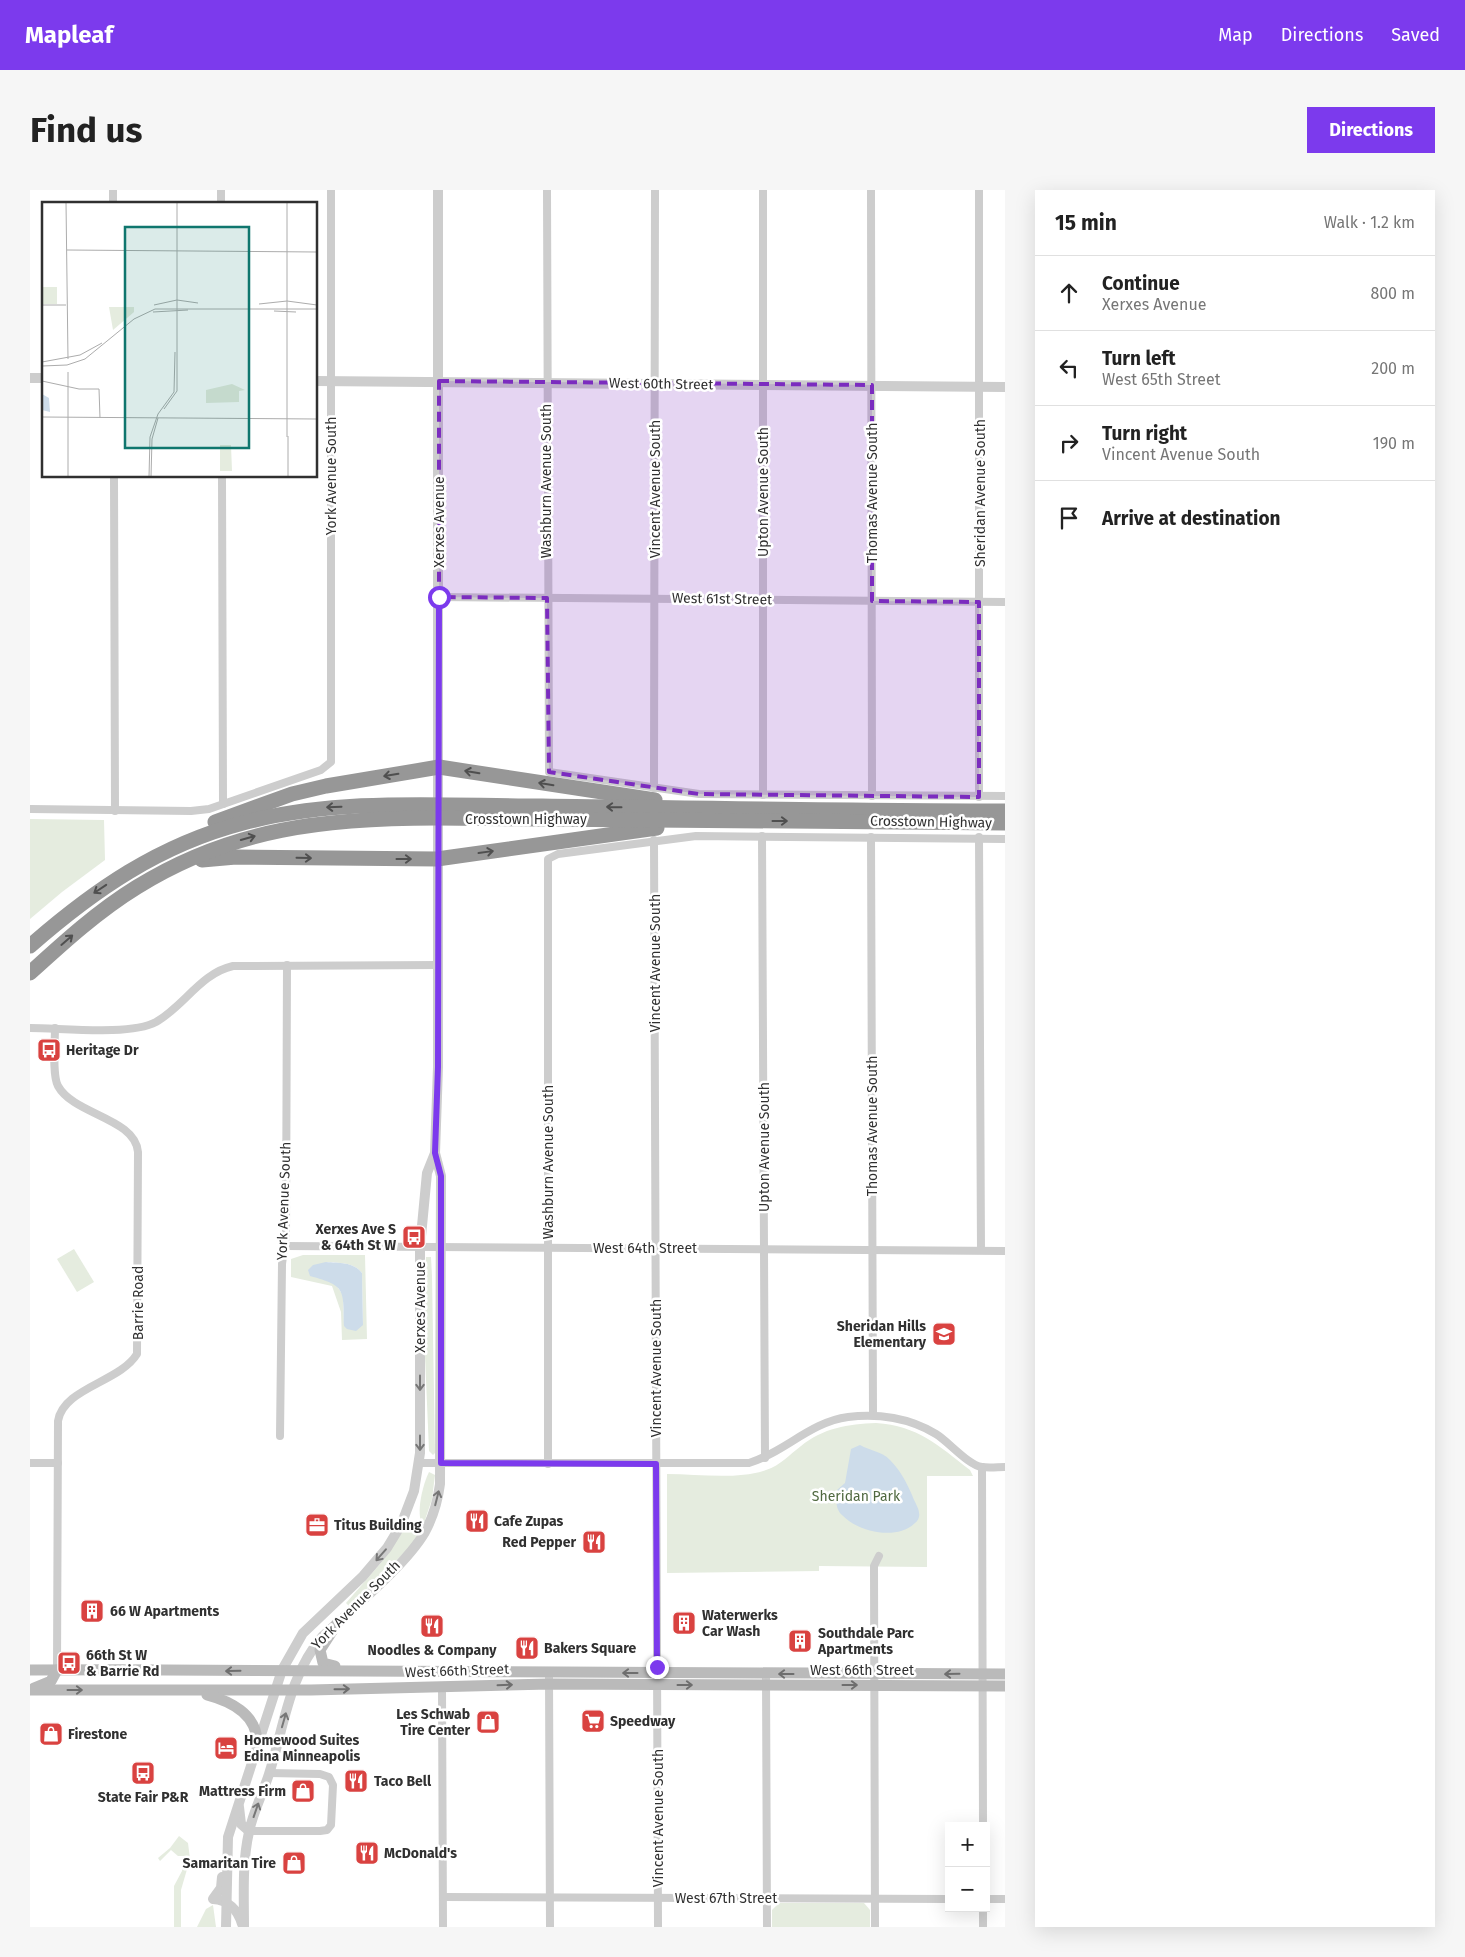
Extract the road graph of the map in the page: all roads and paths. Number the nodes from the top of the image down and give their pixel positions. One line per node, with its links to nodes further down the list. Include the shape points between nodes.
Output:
1 (330, 190): 9 (street, York Avenue South)
2 (438, 190): 10 (street, Xerxes Avenue)
3 (547, 190): 11 (street, Washburn Avenue South)
4 (655, 190): 12 (street, Vincent Avenue South)
5 (763, 190): 13 (street, Upton Avenue South)
6 (871, 190): 14 (street, Thomas Avenue South)
7 (979, 190): 15 (street, Sheridan Avenue South)
8 (318, 380): 9 (street, West 60th Street)
9 (331, 381): 10 (street, West 60th Street); 32 (street, York Avenue South, via 331,762 321,770)
10 (439, 382): 11 (street, West 60th Street); 19 (street, Xerxes Avenue)
11 (546, 382): 12 (street, West 60th Street); 20 (street, Washburn Avenue South)
12 (655, 384): 13 (street, West 60th Street); 21 (street, Vincent Avenue South)
13 (763, 384): 14 (street, West 60th Street); 22 (street, Upton Avenue South)
14 (872, 385): 15 (street, West 60th Street); 23 (street, Thomas Avenue South)
15 (979, 388): 16 (street, West 60th Street); 24 (street, Sheridan Avenue South)
16 (1005, 388)
17 (114, 478): 35 (street)
18 (222, 478): 32 (street)
19 (439, 597): 20 (street, West 61st Street); 26 (street, Xerxes Avenue)
20 (547, 598): 21 (street, West 61st Street); 27 (street, Washburn Avenue South, via 549,772)
21 (655, 598): 22 (street, West 61st Street); 27 (street, Vincent Avenue South)
22 (763, 600): 23 (street, West 61st Street); 28 (street, Upton Avenue South)
23 (872, 601): 24 (street, West 61st Street); 29 (street, Thomas Avenue South)
24 (979, 602): 25 (street, West 61st Street); 31 (street, Sheridan Avenue South)
25 (1005, 602)
26 (439, 774): 37 (highway, one-way to 26, via 632,797); 46 (street, Xerxes Avenue); 48 (highway, one-way to 48, via 326,786 292,794 193,832)
27 (654, 788): 28 (street, via 699,794)
28 (763, 795): 29 (street)
29 (872, 796): 31 (street)
30 (1005, 796): 31 (street)
31 (979, 797)
32 (223, 804): 35 (street, via 191,811)
33 (1005, 806): 38 (highway)
34 (30, 809): 35 (street)
35 (115, 811)
36 (1005, 811): 38 (highway, Crosstown Highway)
37 (732, 815): 38 (highway, Crosstown Highway); 46 (highway, one-way to 37); 47 (highway, Crosstown Highway, one-way to 37, via 260,835 344,820); 48 (highway, Crosstown Highway, one-way to 48, via 436,806 329,807 242,823)
38 (955, 817): 39 (highway, Crosstown Highway); 40 (highway)
39 (1005, 823)
40 (1005, 828)
41 (762, 836): 42 (street); 45 (street); 61 (street, Upton Avenue South)
42 (871, 837): 43 (street); 62 (street, Thomas Avenue South)
43 (979, 837): 44 (street); 63 (street)
44 (1005, 839)
45 (654, 840): 59 (street, Washburn Avenue South, via 558,854 548,860); 60 (street, Vincent Avenue South)
46 (437, 859): 47 (highway, one-way to 46, via 236,857); 51 (street, Xerxes Avenue)
47 (186, 862): 52 (highway, Crosstown Highway, one-way to 47, via 137,887)
48 (141, 863): 49 (highway, Crosstown Highway, one-way to 49, via 84,900)
49 (30, 946)
50 (287, 965): 51 (street); 54 (street, via 224,968 206,979 166,1016 142,1027); 56 (street, York Avenue South)
51 (438, 965): 55 (street, Xerxes Avenue)
52 (30, 973)
53 (30, 1028): 54 (street)
54 (55, 1028): 70 (street, Barrie Road, via 57,1085 69,1098 131,1134 138,1146 137,1354 126,1367 63,1406 58,1421)
55 (435, 1153): 57 (street, Xerxes Avenue, via 427,1174); 58 (street, Xerxes Avenue, via 441,1176)
56 (285, 1246): 57 (street, West 64th Street); 66 (street, York Avenue South)
57 (420, 1247): 58 (street, West 64th Street); 69 (street, Xerxes Avenue, one-way to 69)
58 (440, 1247): 59 (street, West 64th Street); 71 (street, Xerxes Avenue)
59 (548, 1247): 60 (street, West 64th Street); 72 (street, Washburn Avenue South)
60 (656, 1248): 61 (street, West 64th Street); 73 (street, Vincent Avenue South)
61 (764, 1249): 62 (street, West 64th Street); 67 (street, Upton Avenue South)
62 (872, 1250): 63 (street, West 64th Street); 65 (street, Thomas Avenue South)
63 (981, 1250): 64 (street, West 64th Street)
64 (1005, 1251)
65 (873, 1416): 67 (street, via 847,1417 822,1424); 74 (street, via 905,1420 925,1428)
66 (280, 1436)
67 (765, 1458): 73 (street, via 732,1465)
68 (30, 1462): 70 (street)
69 (420, 1462): 71 (street); 80 (street, York Avenue South, one-way to 80, via 408,1508 387,1548 304,1633)
70 (58, 1463): 79 (street, Barrie Road)
71 (441, 1463): 72 (street); 77 (street, York Avenue South, one-way to 71, via 413,1549 426,1531 438,1498)
72 (548, 1464): 73 (street)
73 (656, 1464): 87 (street, Vincent Avenue South)
74 (982, 1467): 75 (street); 84 (street)
75 (1005, 1467)
76 (879, 1556): 89 (street, via 874,1566)
77 (342, 1619): 81 (street, York Avenue South, via 308,1652); 82 (main road, via 321,1645 323,1663)
78 (30, 1670): 79 (main road, West 66th Street)
79 (58, 1670): 80 (main road, West 66th Street, one-way to 79); 94 (main road, via 46,1684)
80 (282, 1670): 81 (main road, West 66th Street); 93 (street, York Avenue South)
81 (300, 1670): 82 (main road, West 66th Street); 96 (street, York Avenue South)
82 (379, 1670): 83 (main road, West 66th Street)
83 (504, 1672): 86 (main road, West 66th Street); 90 (main road, via 488,1677 447,1678)
84 (982, 1674): 85 (main road, West 66th Street); 89 (main road, West 66th Street, one-way to 89); 91 (street)
85 (1005, 1674)
86 (550, 1679): 87 (main road, West 66th Street); 90 (main road, West 66th Street, one-way to 86); 104 (street)
87 (657, 1679): 88 (main road, West 66th Street); 105 (street, Vincent Avenue South)
88 (766, 1680): 89 (main road, West 66th Street); 106 (street)
89 (874, 1680): 91 (main road, West 66th Street); 107 (street)
90 (442, 1686): 96 (main road, West 66th Street, one-way to 90); 103 (street)
91 (983, 1686): 92 (main road, West 66th Street); 100 (street)
92 (1005, 1686)
93 (274, 1689): 95 (main road, West 66th Street); 96 (main road, West 66th Street); 97 (street, York Avenue South)
94 (30, 1690): 95 (main road, West 66th Street, one-way to 95)
95 (191, 1690): 97 (main road, via 225,1699 237,1707 254,1726)
96 (294, 1690): 98 (street, York Avenue South, one-way to 96)
97 (257, 1741): 99 (street, York Avenue South)
98 (269, 1773): 101 (street, York Avenue South, one-way to 98); 101 (street, via 330,1777 333,1785 331,1826 320,1832)
99 (239, 1798): 101 (street, via 241,1824); 102 (street, York Avenue South)
100 (983, 1822)
101 (249, 1831): 114 (street, York Avenue South)
102 (226, 1849): 111 (street, York Avenue South); 111 (street, via 221,1888 213,1899)
103 (443, 1897): 104 (street, West 67th Street); 115 (street)
104 (550, 1897): 105 (street, West 67th Street); 116 (street)
105 (658, 1898): 106 (street, West 67th Street); 117 (street, Vincent Avenue South)
106 (767, 1898): 107 (street, West 67th Street); 118 (street)
107 (875, 1898): 108 (street, West 67th Street); 119 (street)
108 (945, 1899)
109 (990, 1899): 110 (street)
110 (1005, 1899)
111 (226, 1902): 113 (street, York Avenue South); 114 (street, via 240,1916)
112 (983, 1912): 120 (street)
113 (226, 1927)
114 (244, 1927)
115 (443, 1927)
116 (550, 1927)
117 (658, 1927)
118 (767, 1927)
119 (875, 1927)
120 (984, 1927)

